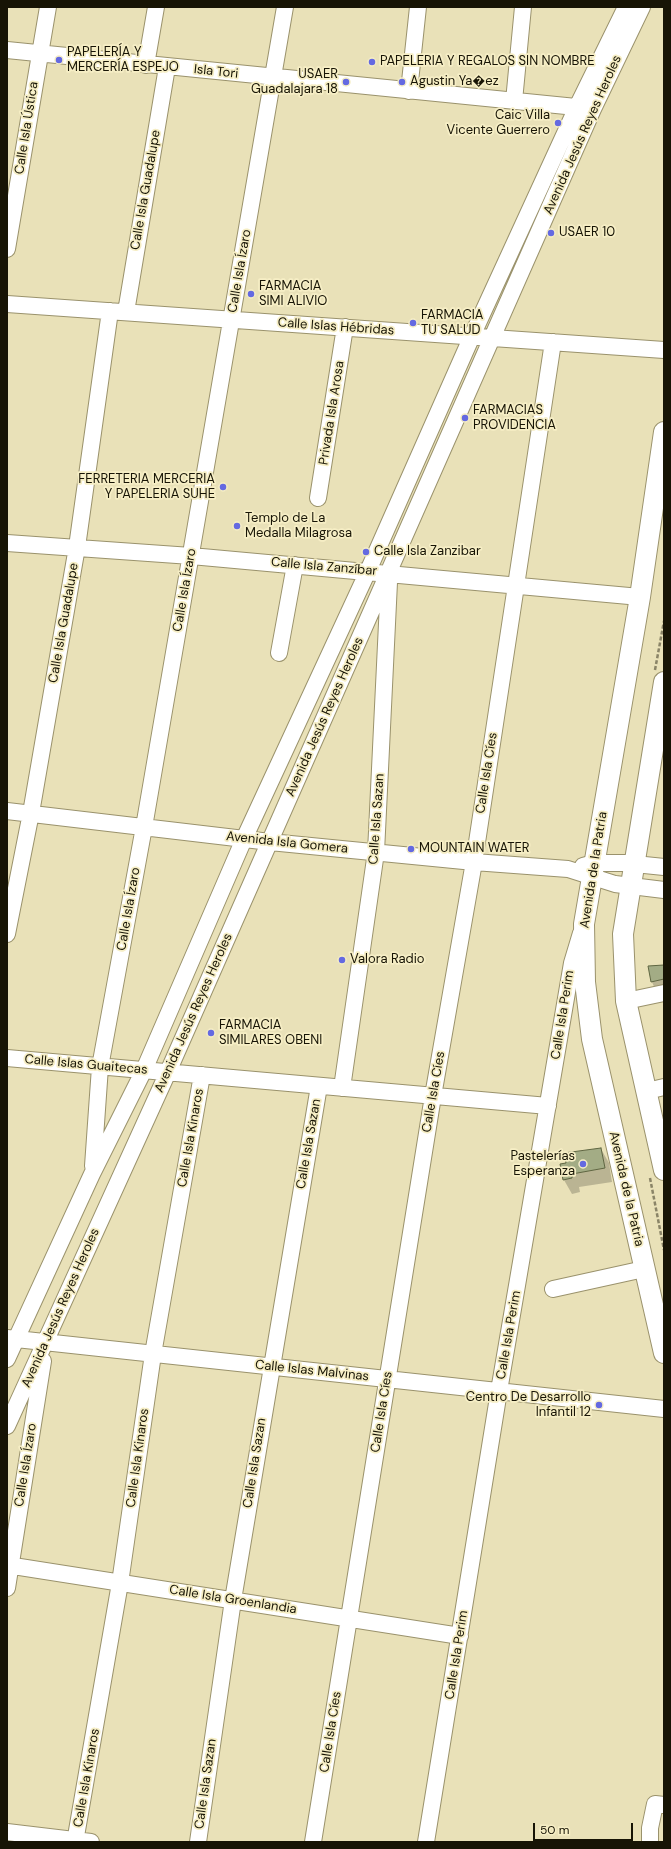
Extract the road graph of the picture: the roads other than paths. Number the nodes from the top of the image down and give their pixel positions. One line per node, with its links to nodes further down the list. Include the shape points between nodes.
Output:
1 (48, 7): 9 (street, Calle Isla Ústica)
2 (156, 7): 10 (street)
3 (285, 7): 12 (street, Calle Isla Ízaro)
4 (418, 7): 13 (street)
5 (523, 7): 14 (street)
6 (626, 7): 15 (street, Avenida Jesús Reyes Heroles)
7 (642, 7): 16 (street, Avenida Jesús Reyes Heroles)
8 (7, 50): 9 (street, Isla Tori)
9 (39, 52): 10 (street, Isla Tori); 17 (street, Calle Isla Ústica)
10 (146, 65): 11 (street, Isla Tori)
11 (167, 67): 12 (street, Isla Tori); 19 (street, Calle Isla Guadalupe)
12 (273, 77): 13 (street, Isla Tori); 20 (street, Calle Isla Ízaro)
13 (409, 91): 14 (street, Isla Tori)
14 (514, 101): 15 (street, Isla Tori)
15 (577, 107): 16 (street, Isla Tori); 22 (street, Avenida Jesús Reyes Heroles)
16 (593, 109): 23 (street, Avenida Jesús Reyes Heroles)
17 (7, 249)
18 (7, 304): 19 (street, Calle Islas Hébridas)
19 (118, 312): 20 (street, Calle Islas Hébridas); 29 (street, Calle Isla Guadalupe)
20 (231, 320): 21 (street, Calle Islas Hébridas); 30 (street, Calle Isla Ízaro)
21 (345, 327): 22 (street, Calle Islas Hébridas); 27 (street, Privada Isla Arosa)
22 (472, 336): 23 (street, Calle Islas Hébridas); 32 (street, Avenida Jesús Reyes Heroles)
23 (493, 338): 24 (street, Calle Islas Hébridas); 33 (street, Avenida Jesús Reyes Heroles)
24 (553, 342): 25 (street, Calle Islas Hébridas); 34 (street, Calle Isla Cíes)
25 (664, 350)
26 (664, 432): 35 (main road, Avenida de la Patria)
27 (318, 498)
28 (7, 543): 29 (street, Calle Isla Zanzíbar)
29 (77, 547): 30 (street, Calle Isla Zanzíbar); 39 (street, Calle Isla Guadalupe)
30 (191, 556): 31 (street, Calle Isla Zanzíbar); 40 (street, Calle Isla Ízaro)
31 (295, 565): 32 (street, Calle Isla Zanzíbar); 36 (street)
32 (368, 571): 33 (street, Calle Isla Zanzíbar); 41 (street, Avenida Jesús Reyes Heroles)
33 (389, 573): 34 (street, Calle Isla Zanzíbar); 42 (street, Avenida Jesús Reyes Heroles); 43 (street, Calle Isla Sazan)
34 (516, 584): 35 (street, Calle Isla Zanzíbar); 44 (street, Calle Isla Cíes)
35 (640, 597): 47 (main road, Avenida de la Patria)
36 (279, 652)
37 (664, 682): 45 (main road)
38 (7, 811): 39 (street, Avenida Isla Gomera)
39 (31, 813): 40 (street, Avenida Isla Gomera); 51 (street, Calle Isla Guadalupe)
40 (144, 826): 41 (street, Avenida Isla Gomera); 55 (street, Calle Isla Ízaro)
41 (244, 839): 42 (street, Avenida Isla Gomera); 56 (street, Avenida Jesús Reyes Heroles)
42 (270, 842): 43 (street, Avenida Isla Gomera); 57 (street, Avenida Jesús Reyes Heroles)
43 (376, 852): 44 (street, Avenida Isla Gomera); 60 (street, Calle Isla Sazan)
44 (474, 862): 47 (street, Avenida Isla Gomera); 62 (street, Calle Isla Cíes)
45 (635, 864): 46 (street, Avenida Isla Gomera); 47 (street, Avenida Isla Gomera); 48 (main road)
46 (664, 867)
47 (593, 870): 48 (street, Avenida Isla Gomera); 50 (main road, Avenida de la Patria)
48 (630, 886): 49 (street, Avenida Isla Gomera); 53 (main road, via 623,934)
49 (664, 890)
50 (584, 924): 63 (street, Calle Isla Perim, via 572,963); 66 (main road, Avenida de la Patria, via 585,982 592,1039)
51 (7, 934)
52 (664, 993): 53 (street)
53 (626, 1001): 61 (main road)
54 (7, 1058): 55 (street, Calle Islas Guaitecas)
55 (100, 1067): 56 (street, Calle Islas Guaitecas); 65 (street, Calle Isla Ízaro)
56 (144, 1070): 57 (street, Calle Islas Guaitecas); 65 (street, Avenida Jesús Reyes Heroles)
57 (168, 1072): 58 (street, Calle Islas Guaitecas); 69 (street, Avenida Jesús Reyes Heroles)
58 (202, 1075): 59 (street, Calle Islas Guaitecas); 71 (street, Calle Isla Kinaros)
59 (318, 1086): 60 (street, Calle Islas Guaitecas); 73 (street, Calle Isla Sazan)
60 (342, 1088): 62 (street, Calle Islas Guaitecas)
61 (655, 1089): 64 (main road)
62 (433, 1096): 63 (street, Calle Islas Guaitecas); 74 (street, Calle Isla Cíes)
63 (548, 1106): 75 (street, Calle Isla Perim)
64 (664, 1166)
65 (92, 1174): 68 (street, Avenida Jesús Reyes Heroles)
66 (644, 1268): 67 (street); 70 (main road, Avenida de la Patria)
67 (552, 1289)
68 (12, 1338): 69 (street, Calle Islas Malvinas); 72 (street, Avenida Jesús Reyes Heroles)
69 (46, 1341): 71 (street, Calle Islas Malvinas); 77 (street, Avenida Jesús Reyes Heroles); 78 (street, Calle Isla Ízaro)
70 (664, 1353)
71 (153, 1354): 73 (street, Calle Islas Malvinas); 79 (street, Calle Isla Kinaros)
72 (7, 1359)
73 (271, 1366): 74 (street, Calle Islas Malvinas); 81 (street, Calle Isla Sazan)
74 (388, 1379): 75 (street, Calle Islas Malvinas); 82 (street, Calle Isla Cíes)
75 (499, 1391): 76 (street, Calle Islas Malvinas); 83 (street, Calle Isla Perim)
76 (664, 1409)
77 (7, 1426)
78 (9, 1565): 79 (street, Calle Isla Groenlandia); 80 (street, Calle Isla Ízaro)
79 (120, 1583): 81 (street, Calle Isla Groenlandia); 86 (street, Calle Isla Kinaros)
80 (7, 1588)
81 (233, 1600): 82 (street, Calle Isla Groenlandia); 87 (street, Calle Isla Sazan)
82 (348, 1618): 83 (street, Calle Isla Groenlandia); 88 (street, Calle Isla Cíes)
83 (460, 1636): 89 (street, Calle Isla Perim)
84 (664, 1805): 90 (street, via 655,1804)
85 (7, 1832): 86 (street)
86 (81, 1841)
87 (198, 1842)
88 (313, 1842)
89 (426, 1842)
90 (650, 1842)

